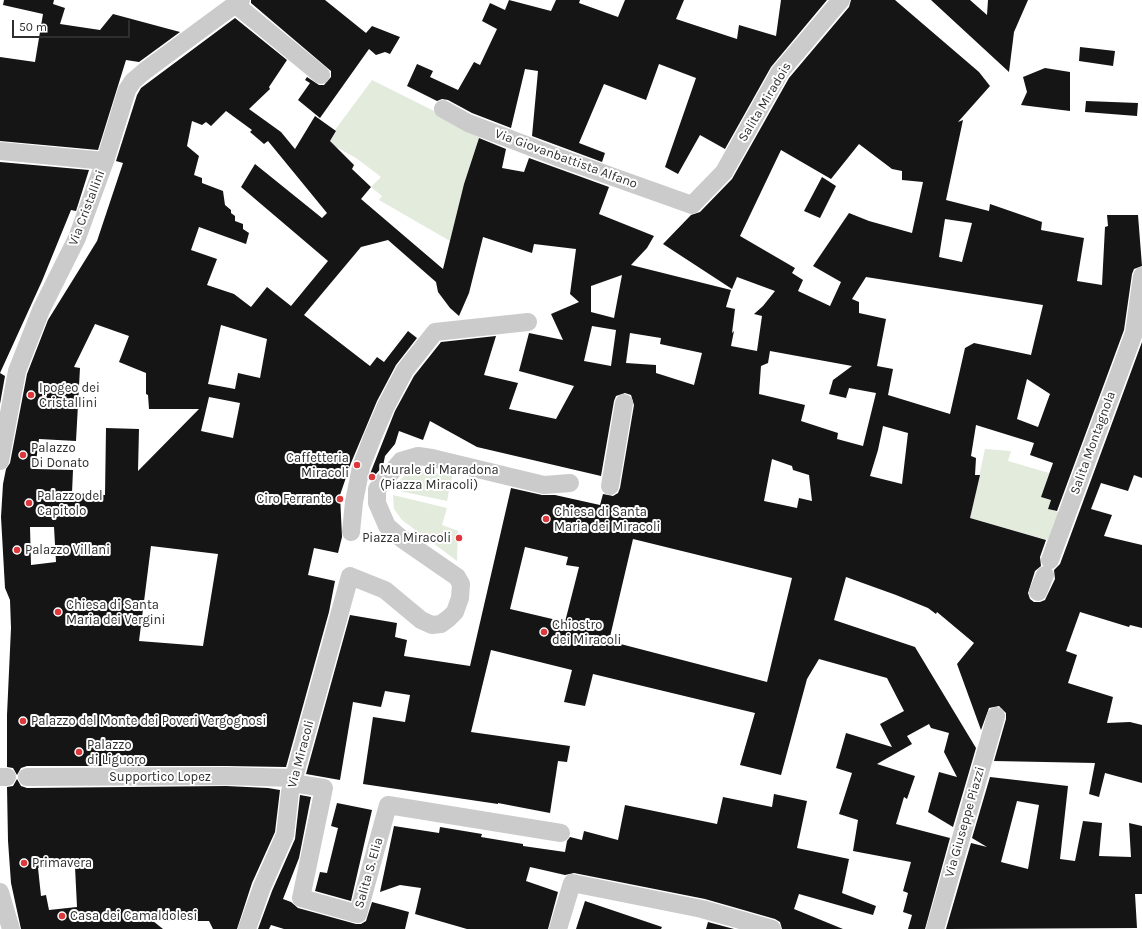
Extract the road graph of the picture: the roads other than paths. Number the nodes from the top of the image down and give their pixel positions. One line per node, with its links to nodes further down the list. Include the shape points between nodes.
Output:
1 (840, 0): 7 (street, Salita Miradois, via 780,72 724,172)
2 (238, 2): 3 (street); 6 (street, Via Cristallini, via 133,80 127,90)
3 (321, 75)
4 (443, 109): 7 (street, Via Giovanbattista Alfano, via 468,123)
5 (0, 151): 6 (street)
6 (105, 161): 11 (street, Via Cristallini, via 77,238 41,310 18,371)
7 (692, 205)
8 (1142, 276): 17 (street, Salita Montagnola, via 1136,325)
9 (528, 322): 14 (street, via 435,332 405,370 386,406 361,467)
10 (624, 403): 13 (street)
11 (0, 461)
12 (570, 483): 15 (street, via 544,485 418,456 401,461 387,475)
13 (610, 486)
14 (357, 488): 15 (street); 16 (street)
15 (377, 491): 20 (street, Via Miracoli, via 377,503 387,526 457,577 461,584 460,598 449,618 441,624 432,625 421,620 385,590 350,576)
16 (351, 532)
17 (1038, 592)
18 (996, 716): 27 (street, Via Giuseppe Piazzi)
19 (27, 777): 20 (street, Supportico Lopez, via 226,776)
20 (293, 781): 21 (street, Salita S. Elia, via 324,788 301,898 358,914 388,805); 24 (street, Via Miracoli, via 285,835)
21 (561, 833)
22 (0, 892): 23 (street)
23 (11, 929)
24 (247, 929)
25 (558, 929): 26 (street, via 572,883 702,909)
26 (772, 929)
27 (935, 929)

